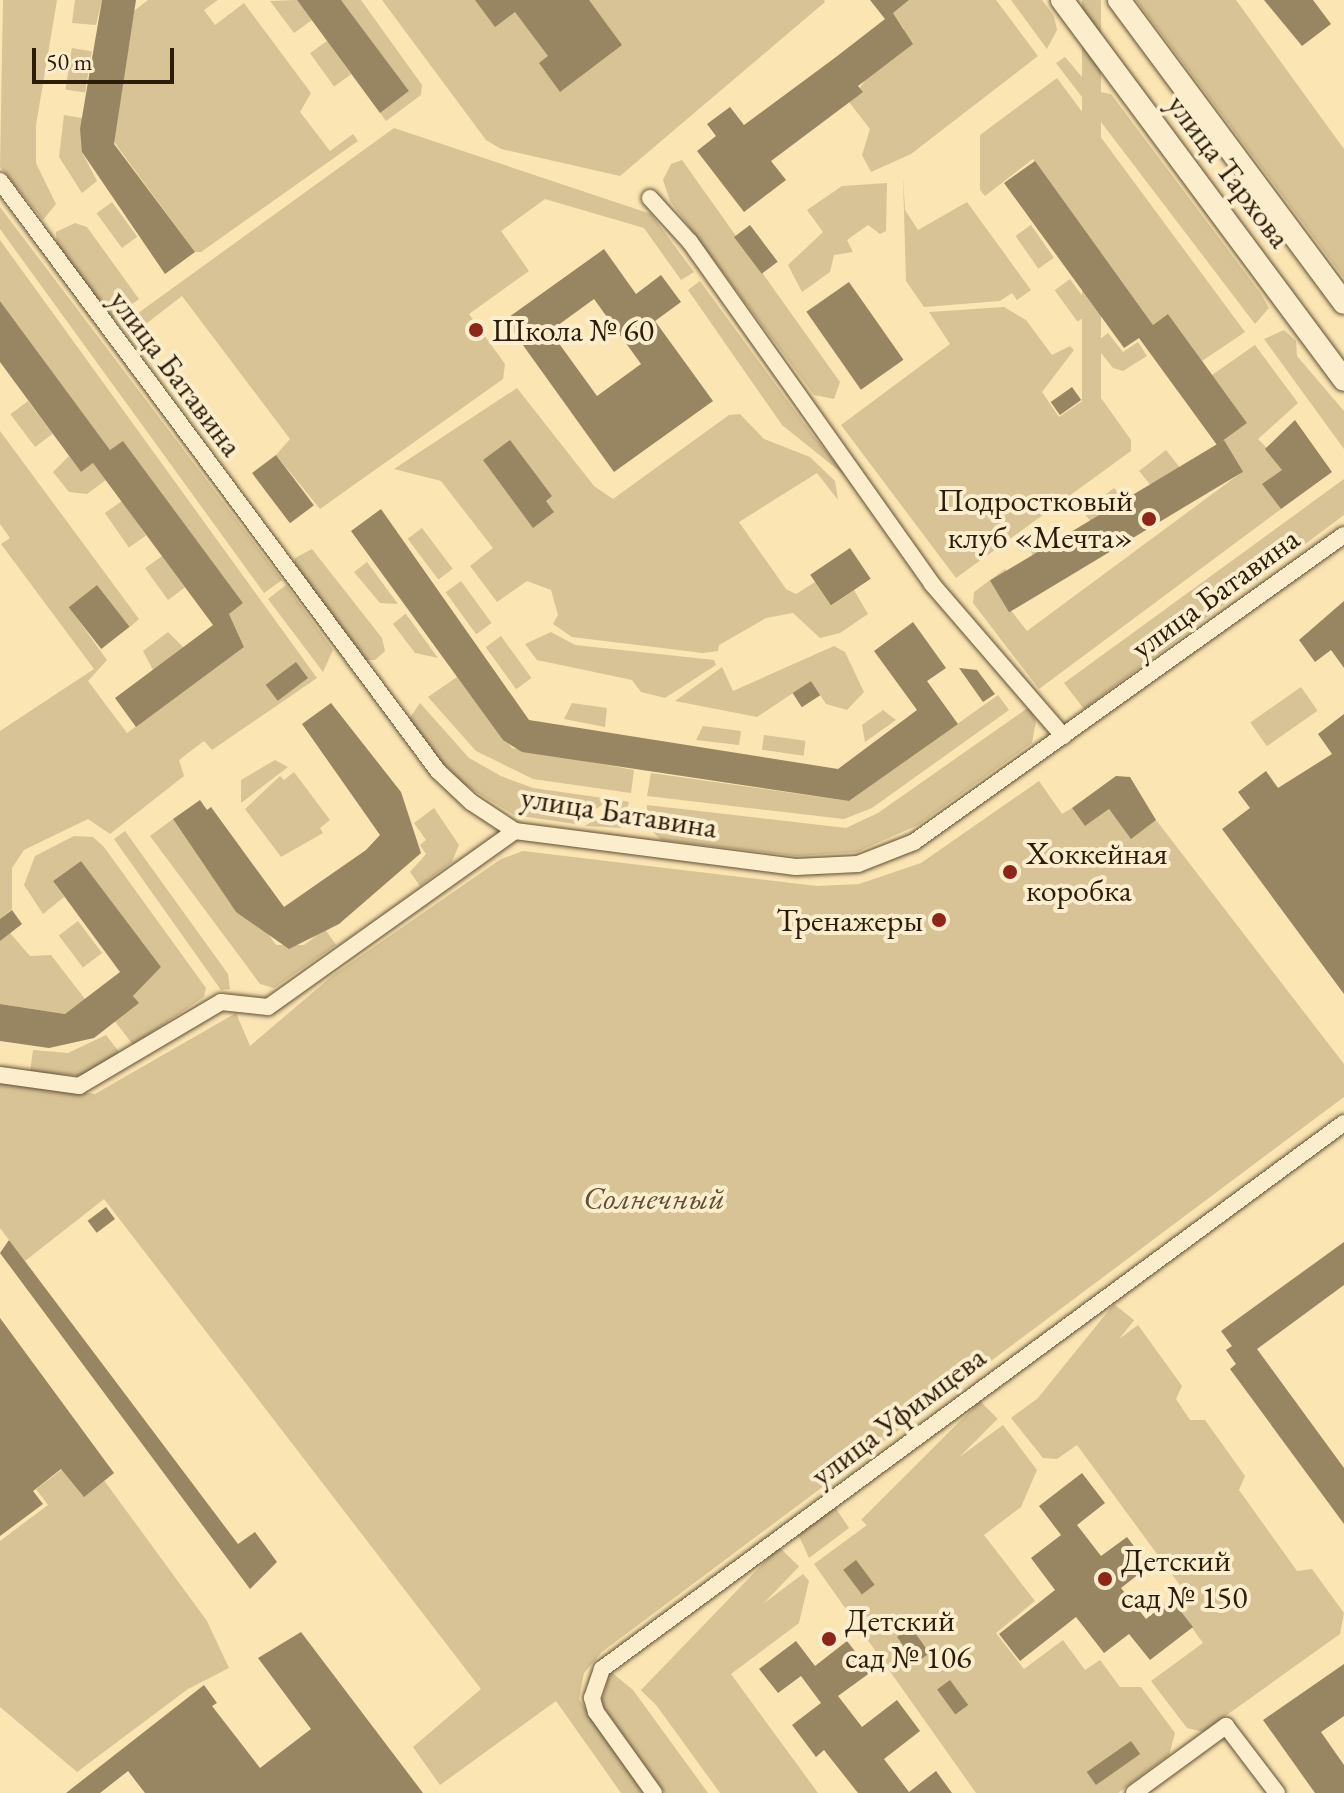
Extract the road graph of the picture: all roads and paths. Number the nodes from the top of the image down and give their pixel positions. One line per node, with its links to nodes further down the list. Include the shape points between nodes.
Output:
1 (1062, 0): 6 (main road, улица Тархова)
2 (1119, 0): 5 (main road, улица Тархова)
3 (0, 181): 9 (street, улица Батавина, via 438,771 471,802)
4 (650, 198): 8 (street, via 690,242 932,584)
5 (1344, 303)
6 (1344, 380)
7 (1344, 535): 8 (street, улица Батавина)
8 (1063, 736): 9 (street, улица Батавина, via 914,842 858,864 796,867)
9 (515, 831): 10 (street, via 268,1007 221,1002 79,1086)
10 (0, 1075)
11 (1344, 1123): 12 (street, улица Уфимцева, via 602,1669 592,1698 596,1712)
12 (654, 1793)
13 (1134, 1793): 14 (street, via 1226,1726)
14 (1277, 1793)

